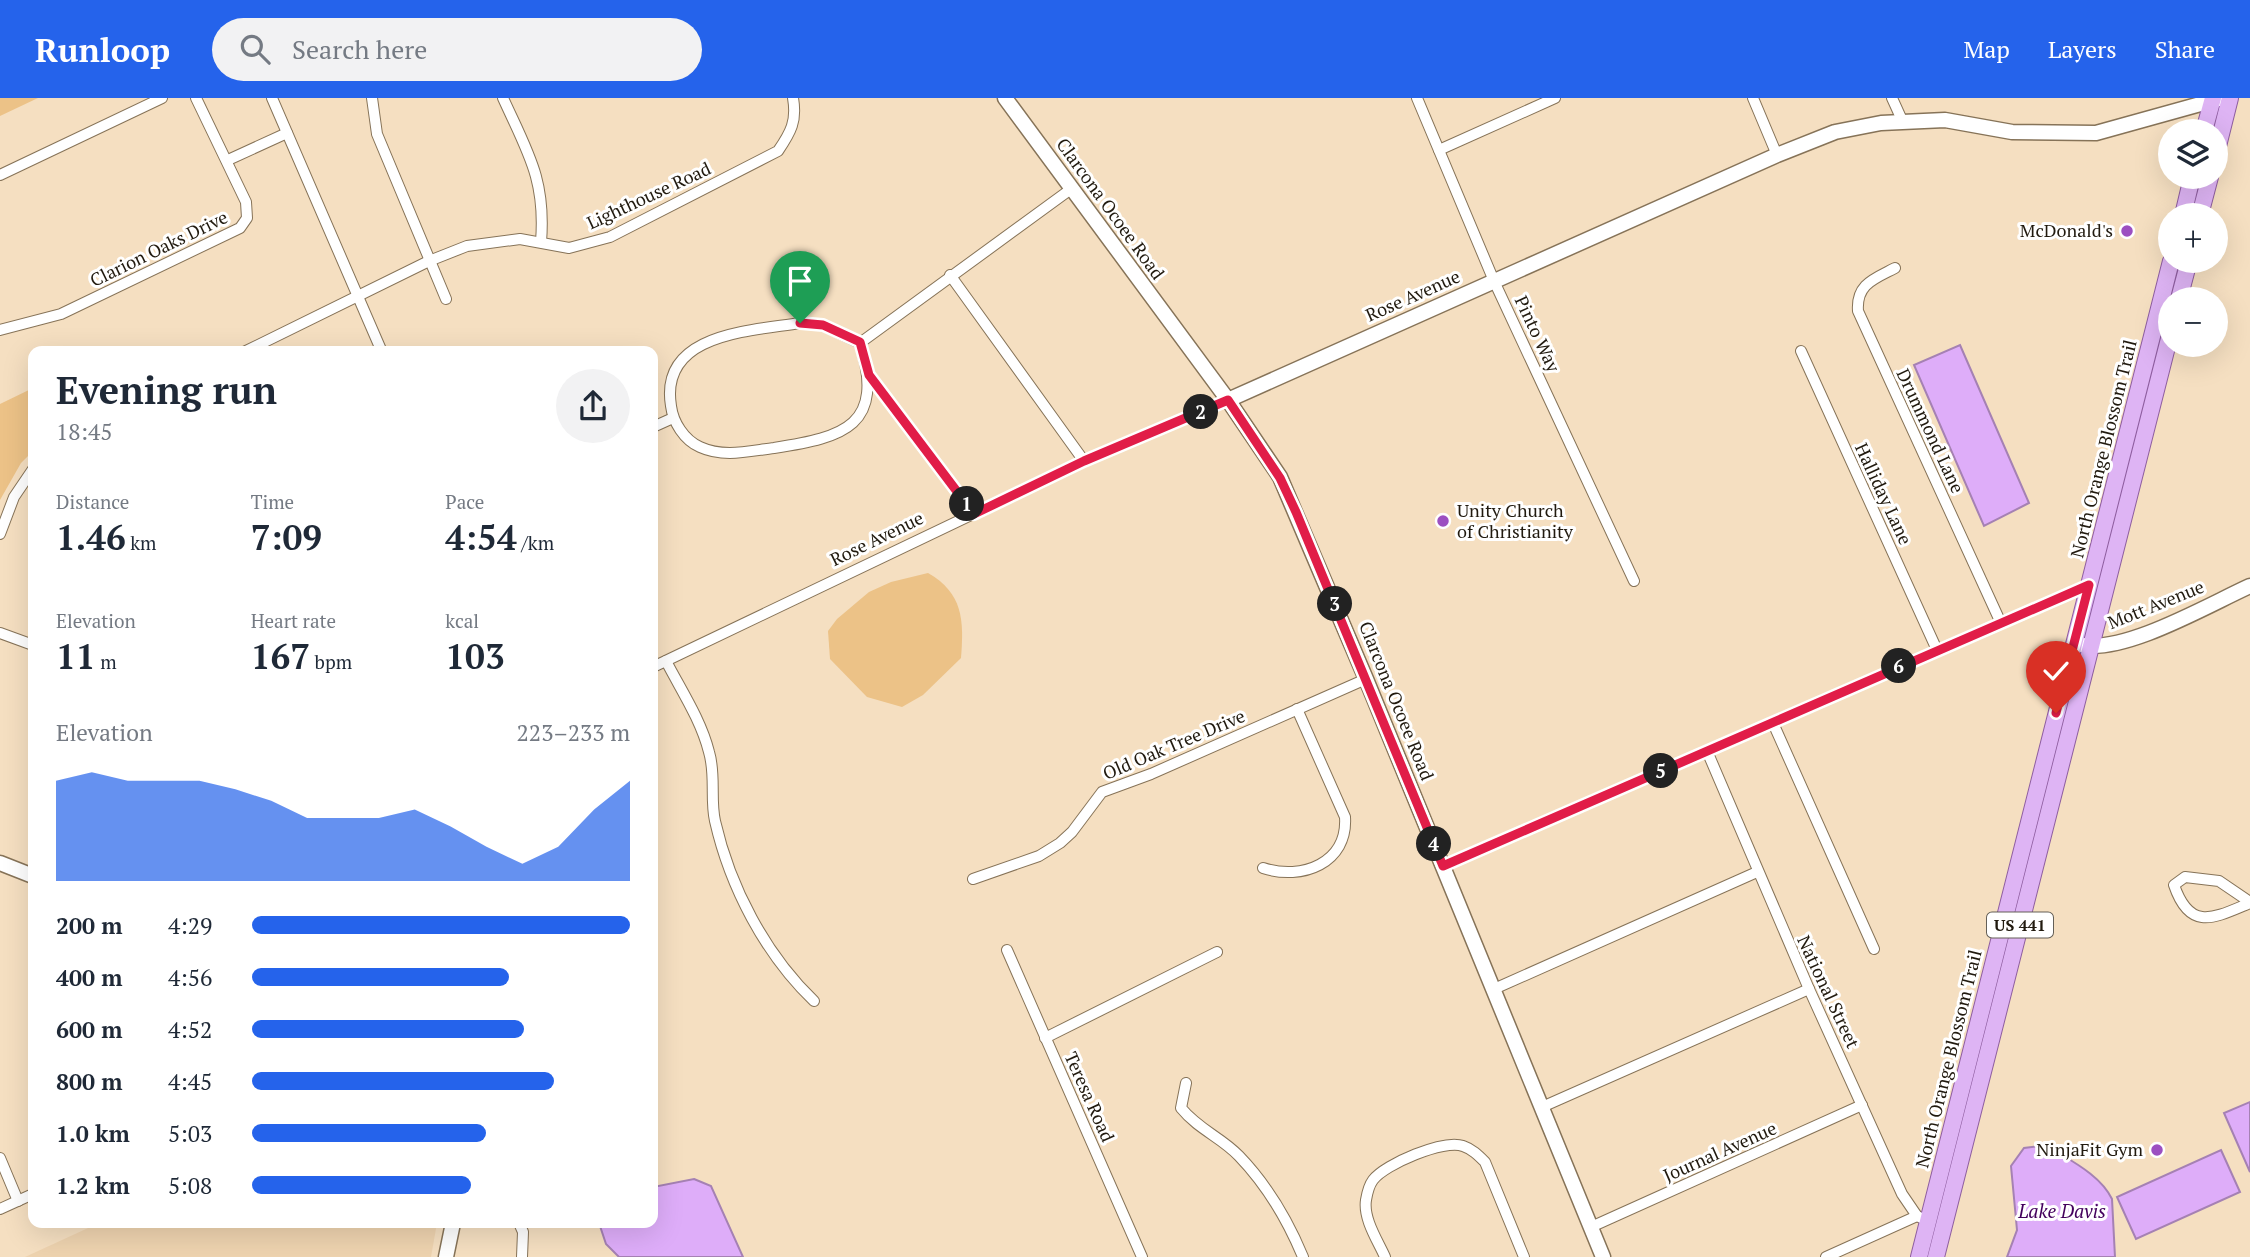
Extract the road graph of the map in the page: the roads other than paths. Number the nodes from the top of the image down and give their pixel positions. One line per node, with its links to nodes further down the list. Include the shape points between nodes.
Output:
1 (162, 98): 21 (street)
2 (196, 98): 20 (street)
3 (272, 98): 17 (street)
4 (372, 98): 24 (street, via 377,134)
5 (503, 98): 23 (street, via 541,188)
6 (793, 98): 23 (street, Lighthouse Road, via 796,117 791,134 778,151 610,237 569,248)
7 (1004, 98): 22 (main road, Clarcona Ocoee Road)
8 (1417, 98): 18 (street, Pinto Way)
9 (1555, 98): 18 (street)
10 (1753, 98): 19 (street)
11 (1892, 98): 16 (street)
12 (2230, 98): 15 (main road)
13 (2216, 99): 14 (main road); 16 (main road, Rose Avenue, via 2096,133 2012,132 1945,120)
14 (2208, 119)
15 (2225, 119)
16 (1902, 120): 19 (main road, Rose Avenue, via 1835,132)
17 (287, 133): 20 (street); 29 (street)
18 (1438, 150): 28 (street, Pinto Way)
19 (1777, 155): 28 (main road, Rose Avenue)
20 (228, 160): 31 (street, Clarion Oaks Drive, via 246,202 247,218 240,228 61,314)
21 (0, 175)
22 (1071, 189): 27 (street); 38 (main road, Clarcona Ocoee Road)
23 (541, 242): 24 (street, Lighthouse Road, via 498,240)
24 (429, 261): 29 (street, Lighthouse Road); 30 (street)
25 (1895, 268): 49 (street, Drummond Lane, via 1862,287 1858,311)
26 (2168, 273): 47 (main road, North Orange Blossom Trail / US 441)
27 (950, 275): 32 (street); 41 (street)
28 (1494, 281): 38 (main road, Rose Avenue); 46 (street, Pinto Way)
29 (358, 297): 33 (street, Lighthouse Road); 34 (street)
30 (446, 299)
31 (0, 330)
32 (860, 342): 37 (street); 39 (street, via 823,325 800,323 715,337 681,360 671,378)
33 (256, 346)
34 (379, 346)
35 (1801, 351): 54 (street, Halliday Lane)
36 (2164, 357): 45 (main road, North Orange Blossom Trail / US 441)
37 (869, 375): 39 (street, via 866,400 855,421 822,440 732,454 716,452 685,437); 43 (street)
38 (1228, 400): 41 (street, Rose Avenue); 57 (main road, Clarcona Ocoee Road, via 1280,478)
39 (673, 418): 40 (street)
40 (658, 425)
41 (1084, 461): 43 (street, Rose Avenue)
42 (28, 476): 44 (street, via 14,497)
43 (974, 514): 55 (street, Rose Avenue)
44 (0, 534)
45 (2109, 577): 47 (street); 53 (main road, North Orange Blossom Trail / US 441)
46 (1634, 581)
47 (2089, 585): 49 (street); 52 (main road, North Orange Blossom Trail / US 441)
48 (2250, 586): 53 (main road, Mott Avenue, via 2132,639)
49 (2000, 621): 54 (street)
50 (0, 633): 51 (street)
51 (28, 643)
52 (2074, 643): 53 (main road, Mott Avenue); 68 (main road, North Orange Blossom Trail / US 441)
53 (2091, 646): 69 (main road, North Orange Blossom Trail / US 441)
54 (1937, 650): 59 (street)
55 (666, 661): 56 (street, Rose Avenue); 75 (street, via 705,738 714,778 714,817 744,902 783,968)
56 (658, 665)
57 (1366, 679): 58 (street, Old Oak Tree Drive); 62 (main road, Clarcona Ocoee Road)
58 (1297, 709): 63 (street, via 1345,817 1346,836 1338,852 1303,872 1282,874); 66 (street, Old Oak Tree Drive, via 1102,792 1060,843 1027,861)
59 (1773, 723): 60 (street); 70 (street)
60 (1707, 751): 62 (street); 64 (street, National Street)
61 (0, 863): 65 (main road)
62 (1443, 866): 73 (main road, Clarcona Ocoee Road)
63 (1263, 868)
64 (1757, 872): 73 (street); 74 (street, National Street)
65 (28, 874)
66 (973, 879)
67 (2250, 902): 67 (street, via 2211,919 2200,918 2181,905 2174,885 2185,877 2219,881)
68 (2000, 936): 69 (street); 84 (main road, North Orange Blossom Trail / US 441)
69 (2015, 943): 84 (main road, North Orange Blossom Trail / US 441)
70 (1874, 949)
71 (1007, 950): 76 (street, Teresa Road)
72 (1217, 953): 76 (street)
73 (1494, 989): 79 (main road, Clarcona Ocoee Road)
74 (1809, 989): 78 (street, National Street); 79 (street)
75 (814, 1001)
76 (1045, 1038): 90 (street, Teresa Road)
77 (1186, 1083): 91 (street, via 1181,1108 1203,1132 1239,1156 1285,1219)
78 (1862, 1105): 84 (street, National Street, via 1902,1194); 85 (street, Journal Avenue)
79 (1542, 1107): 85 (main road, Clarcona Ocoee Road)
80 (0, 1158): 82 (street)
81 (28, 1196): 82 (street)
82 (18, 1201): 83 (street)
83 (0, 1209)
84 (1930, 1221): 95 (street); 96 (main road, North Orange Blossom Trail / US 441); 97 (main road, North Orange Blossom Trail / US 441)
85 (1591, 1227): 94 (main road, Clarcona Ocoee Road)
86 (452, 1228): 88 (main road)
87 (521, 1228): 89 (street)
88 (446, 1257)
89 (522, 1257)
90 (1142, 1257)
91 (1303, 1257)
92 (1385, 1257): 93 (street, via 1368,1219 1366,1203 1372,1181 1387,1167 1454,1144 1476,1152 1485,1162)
93 (1524, 1257)
94 (1603, 1257)
95 (1826, 1257)
96 (1919, 1257)
97 (1936, 1257)

